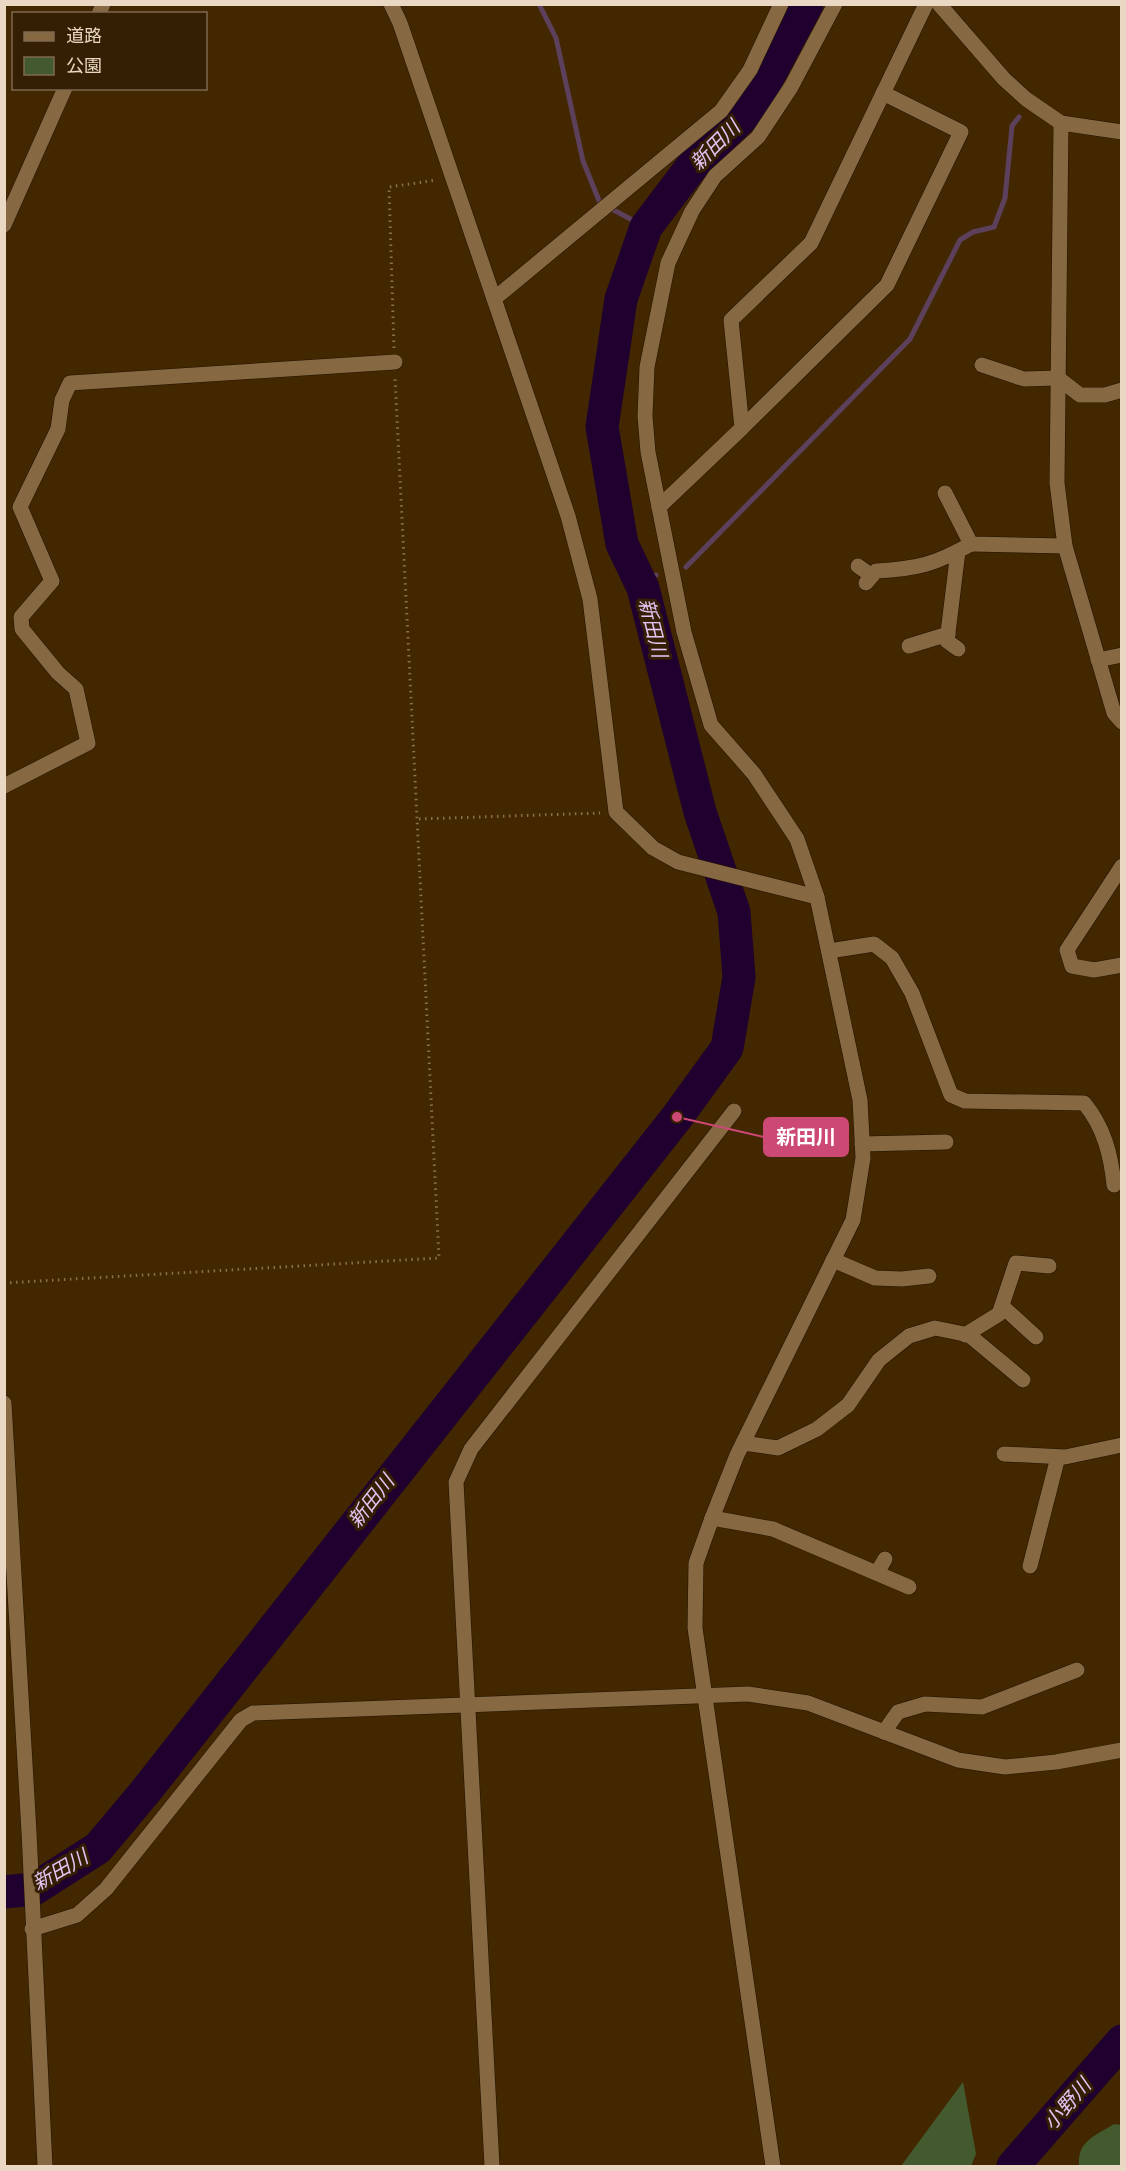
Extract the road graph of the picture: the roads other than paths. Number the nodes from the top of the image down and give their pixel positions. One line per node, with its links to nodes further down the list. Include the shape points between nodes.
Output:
1 (391, 4): 11 (street)
2 (781, 4): 11 (street, via 750,70 721,111)
3 (835, 4): 18 (street, via 791,87 758,137 715,176 692,211 668,263 647,367 645,416)
4 (926, 4): 7 (street)
5 (939, 4): 8 (street, via 1004,79)
6 (64, 90): 10 (street)
7 (883, 93): 16 (street, via 811,243 731,320); 16 (street, via 961,132 887,285)
8 (1061, 123): 9 (street); 14 (street)
9 (1122, 132)
10 (4, 225)
11 (495, 299): 30 (street, via 568,516 590,599 616,812 653,848 678,862)
12 (395, 362): 28 (street, via 70,383 62,400 58,429 20,507 52,581 21,617 22,629 76,689 88,744)
13 (982, 365): 14 (street, via 1024,379)
14 (1058, 378): 15 (street, via 1080,395); 19 (street, via 1057,483)
15 (1122, 390)
16 (742, 428): 18 (street)
17 (945, 493): 20 (street)
18 (659, 507): 30 (street, via 684,632 711,724 754,774 797,839)
19 (1065, 546): 20 (street); 26 (street)
20 (965, 548): 21 (street, via 944,560 906,570 876,571 869,580); 22 (street)
21 (858, 566)
22 (948, 634): 23 (street); 24 (street, via 947,641)
23 (909, 646)
24 (958, 649)
25 (1122, 655): 26 (street)
26 (1098, 660): 27 (street, via 1114,713)
27 (1122, 722)
28 (4, 786)
29 (1122, 866): 32 (street, via 1066,950 1072,966 1094,970)
30 (817, 897): 31 (street)
31 (829, 951): 35 (street, via 860,1100); 36 (street, via 874,944 892,958 912,993 951,1095 965,1101 1084,1103 1096,1117 1111,1157)
32 (1122, 965)
33 (734, 1111): 56 (street, via 471,1449 456,1482)
34 (946, 1142): 35 (street)
35 (862, 1144): 37 (street, via 853,1220)
36 (1114, 1185)
37 (833, 1260): 39 (street, via 875,1278); 45 (street)
38 (1049, 1266): 40 (street, via 1016,1263)
39 (929, 1276)
40 (1002, 1306): 41 (street, via 999,1314); 42 (street)
41 (965, 1335): 43 (street); 45 (street, via 935,1328 909,1336 879,1360 848,1405 817,1429 778,1448)
42 (1036, 1337)
43 (1023, 1380)
44 (4, 1403): 59 (street)
45 (743, 1443): 49 (street)
46 (1122, 1444): 48 (street)
47 (1004, 1454): 48 (street)
48 (1058, 1457): 51 (street)
49 (712, 1518): 52 (street, via 773,1529); 55 (street, via 696,1563 695,1628)
50 (885, 1559): 52 (street)
51 (1030, 1566)
52 (877, 1573): 53 (street)
53 (909, 1587)
54 (1077, 1670): 57 (street, via 982,1707 925,1704 898,1712)
55 (704, 1695): 56 (street); 57 (street, via 748,1694 808,1703); 62 (street)
56 (467, 1704): 59 (street, via 253,1713 241,1720 106,1889 77,1915); 61 (street)
57 (884, 1732): 58 (street, via 958,1760 1005,1767)
58 (1122, 1750)
59 (32, 1929): 60 (street)
60 (45, 2166)
61 (492, 2166)
62 (773, 2166)

